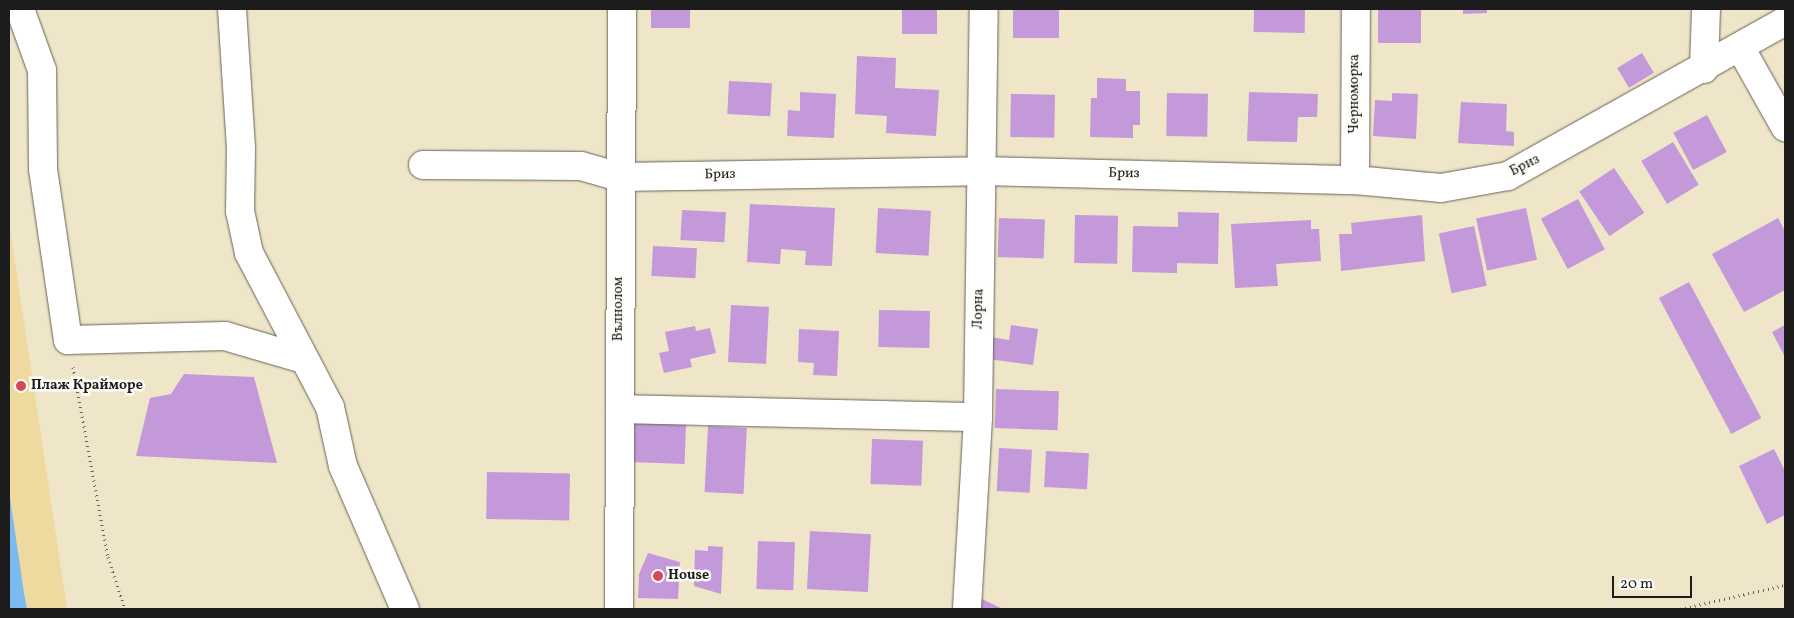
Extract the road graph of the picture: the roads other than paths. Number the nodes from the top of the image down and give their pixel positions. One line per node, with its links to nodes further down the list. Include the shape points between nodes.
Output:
1 (20, 9): 15 (street, via 42,70 43,169 68,340 226,336)
2 (232, 9): 15 (street, via 241,148 240,211 249,253)
3 (622, 9): 13 (street, Вълнолом)
4 (984, 9): 12 (street, Лорна)
5 (1356, 9): 14 (street, Черноморка)
6 (1706, 9): 9 (street)
7 (1785, 21): 8 (street, Бриз)
8 (1740, 47): 9 (street, Бриз); 10 (street)
9 (1704, 69): 14 (street, Бриз, via 1508,176 1441,188)
10 (1785, 127)
11 (423, 165): 13 (street, Бриз, via 581,166)
12 (981, 171): 13 (street, Бриз); 14 (street, Бриз); 17 (street, Лорна)
13 (619, 177): 16 (street, Вълнолом)
14 (1355, 180)
15 (304, 360): 18 (street, via 330,407 343,466)
16 (620, 409): 17 (street); 19 (street, Вълнолом)
17 (978, 417): 20 (street, Лорна)
18 (405, 609)
19 (619, 609)
20 (967, 609)

